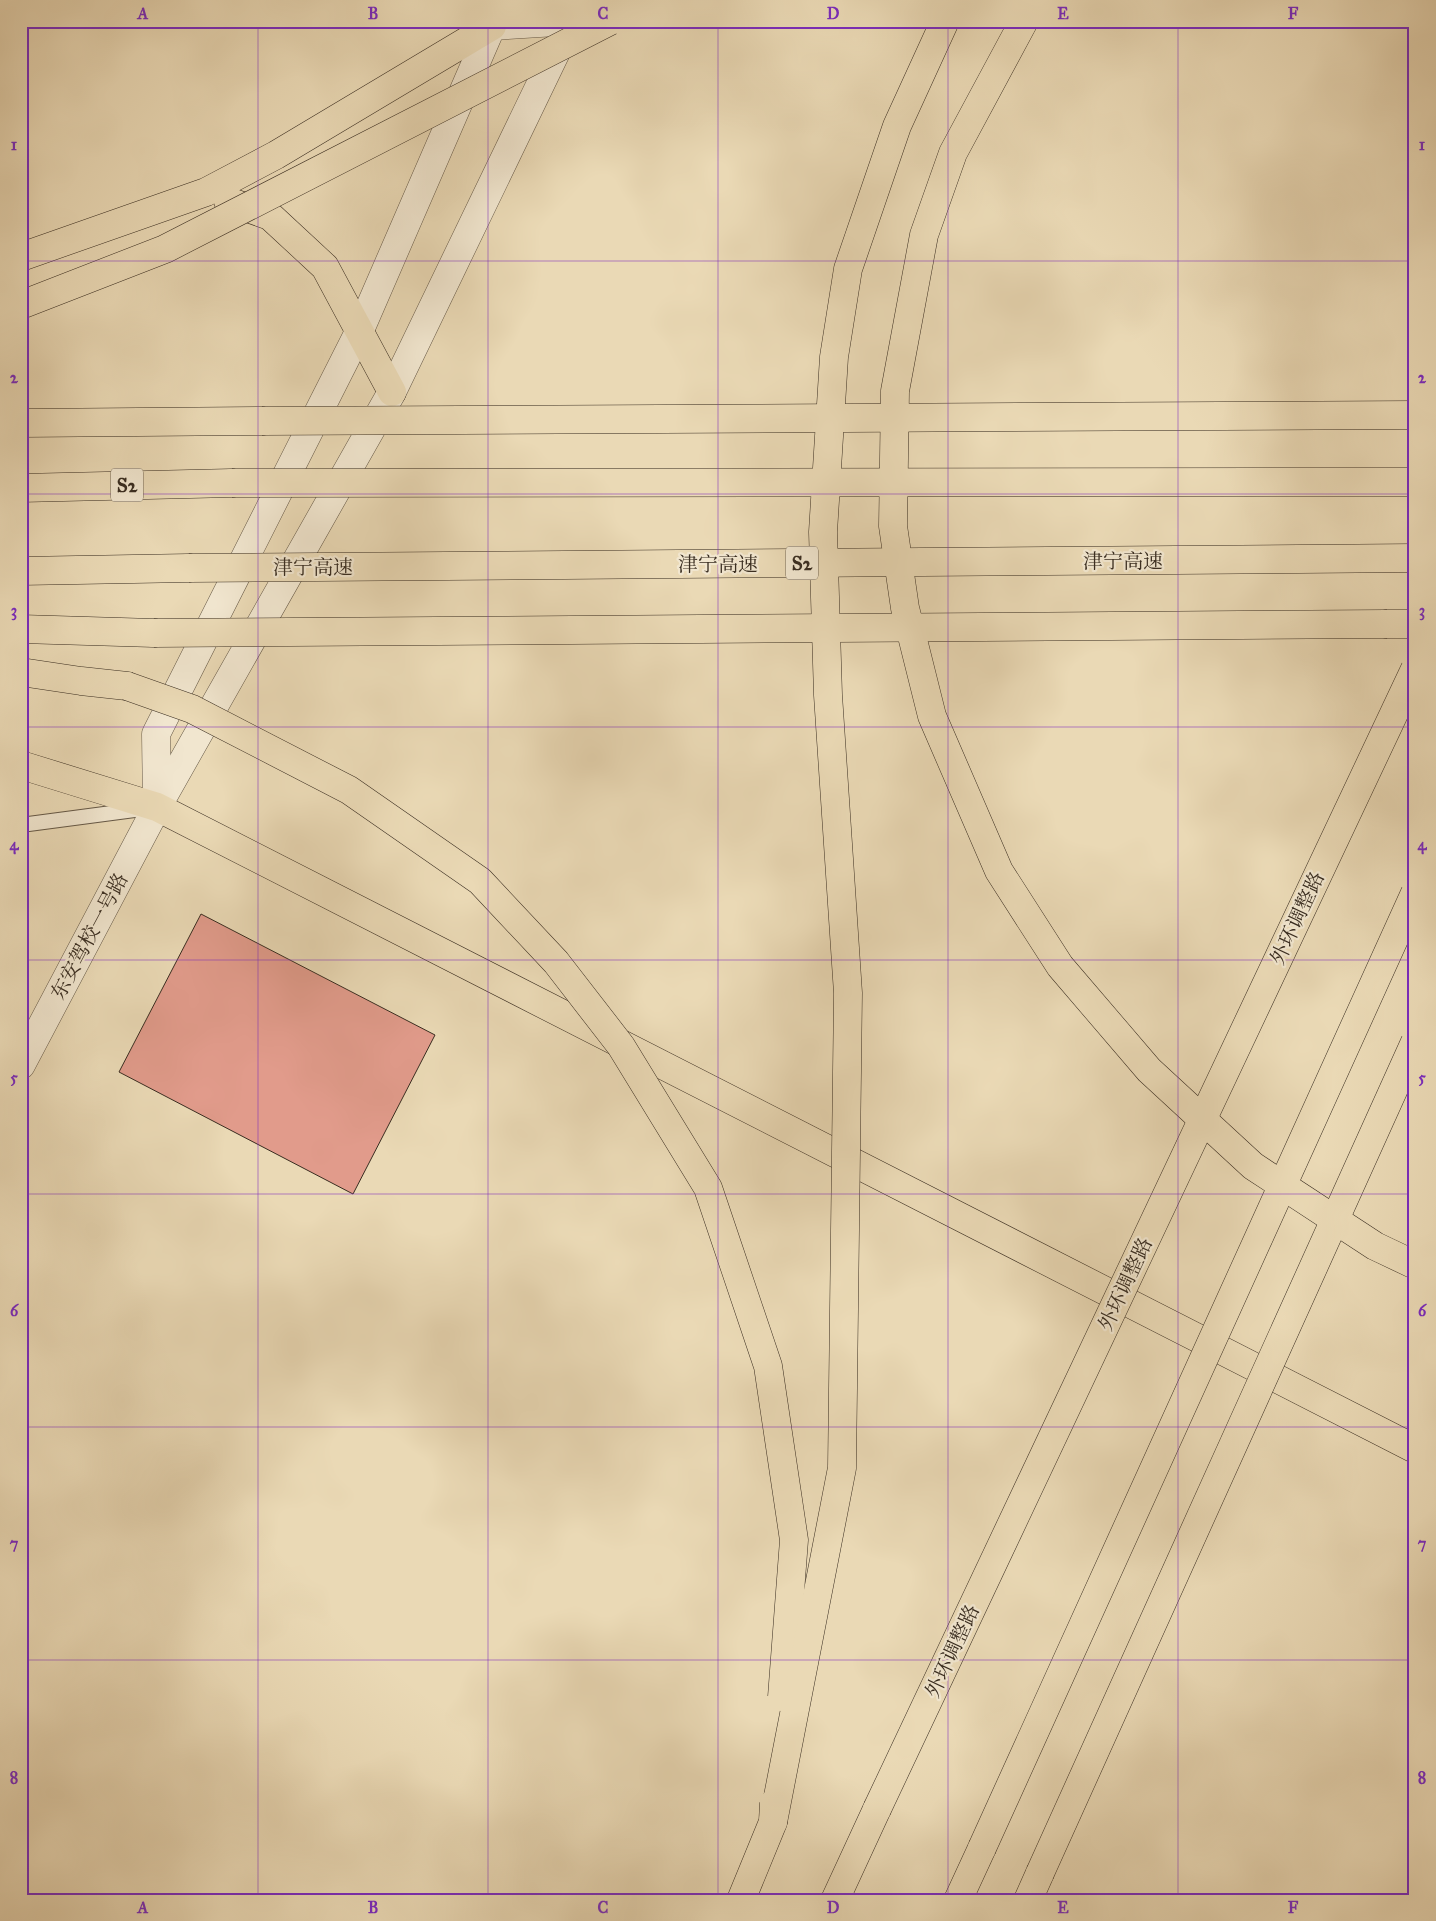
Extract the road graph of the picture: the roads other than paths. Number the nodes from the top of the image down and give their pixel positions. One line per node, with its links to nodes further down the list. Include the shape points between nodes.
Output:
1 (571, 21): 5 (street); 10 (street, 东安驾校一号路)
2 (610, 21): 8 (highway, bridge, via 165,249)
3 (946, 21): 29 (highway, bridge, via 897,126 848,269 834,356 823,532 828,696 848,993 842,1468)
4 (1024, 21): 27 (highway, bridge, via 953,153 924,235 895,391 893,526 905,608 932,716 999,871 1060,966 1149,1070 1253,1166 1376,1246)
5 (496, 23): 6 (highway, via 276,155); 9 (street)
6 (206, 192): 7 (highway); 9 (highway, via 270,216 325,267)
7 (21, 257)
8 (21, 305)
9 (360, 330): 10 (highway); 22 (street, via 156,734)
10 (392, 392): 22 (street, 东安驾校一号路)
11 (1415, 415): 12 (highway, bridge)
12 (21, 423)
13 (1415, 482): 14 (highway, S2, bridge, via 232,483)
14 (21, 488)
15 (1415, 558): 16 (highway, 津宁高速 / S2, bridge)
16 (21, 571)
17 (1415, 624): 18 (highway, bridge, via 154,633)
18 (21, 630)
19 (1415, 670): 31 (highway, 外环调整路, bridge)
20 (21, 672): 29 (highway, bridge, via 127,686 192,709 349,790 480,881 556,962 621,1046 708,1188 768,1366 794,1540)
21 (21, 765): 22 (highway)
22 (157, 807): 23 (lane); 26 (street, 东安驾校一号路); 28 (highway)
23 (21, 825)
24 (1415, 893): 32 (highway, bridge)
25 (1415, 1042): 33 (highway, bridge)
26 (21, 1065)
27 (1415, 1265)
28 (1415, 1449)
29 (773, 1822): 30 (highway, bridge)
30 (741, 1900)
31 (835, 1900)
32 (958, 1900)
33 (1028, 1900)

